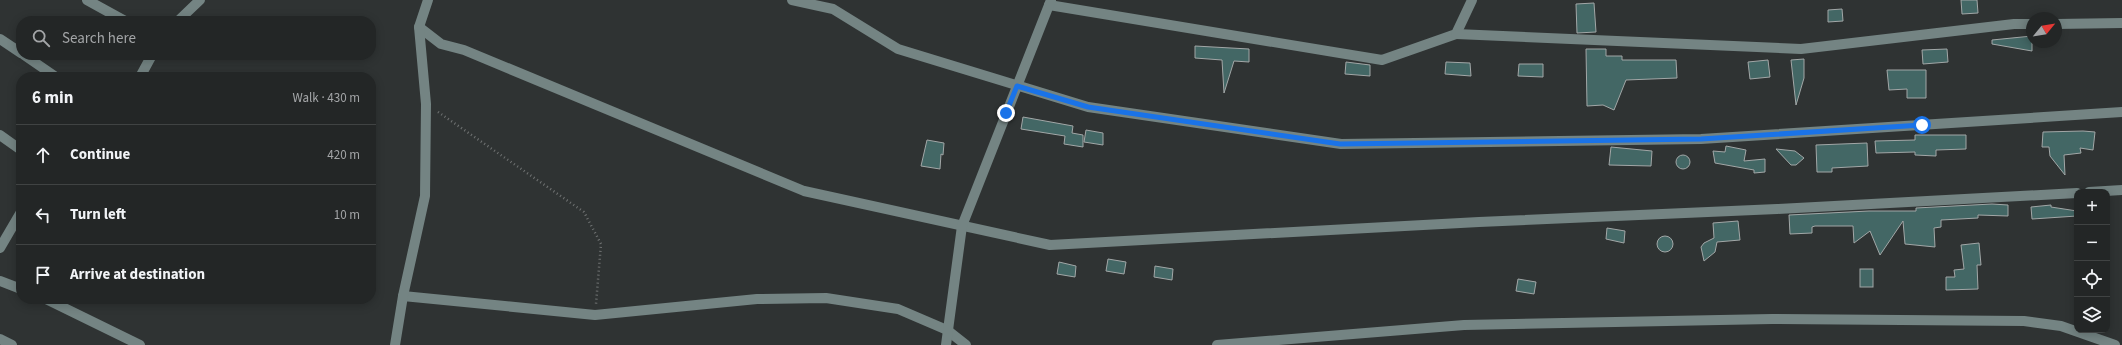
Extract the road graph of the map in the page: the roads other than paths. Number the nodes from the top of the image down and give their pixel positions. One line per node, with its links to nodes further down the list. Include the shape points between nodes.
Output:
1 (87, 0): 7 (street)
2 (200, 0): 8 (street)
3 (428, 0): 12 (street)
4 (792, 0): 20 (street, via 833,10 898,49)
5 (1472, 0): 13 (street)
6 (1050, 3): 13 (street, via 1382,60); 20 (street)
7 (116, 16)
8 (183, 16)
9 (2122, 23): 11 (street)
10 (2026, 24): 13 (street, via 1801,49)
11 (2062, 24)
12 (419, 27): 28 (street, via 441,44 464,50 804,191); 32 (street, via 426,104 425,196)
13 (1456, 34)
14 (0, 39): 15 (street)
15 (16, 50)
16 (31, 60): 18 (street)
17 (149, 60): 19 (street)
18 (49, 72)
19 (143, 72)
20 (1017, 86): 21 (street, via 1088,107 1340,144 1706,138); 28 (street)
21 (2122, 112)
22 (0, 135): 23 (street)
23 (16, 146)
24 (2122, 190): 25 (street)
25 (2110, 191)
26 (2074, 193): 28 (street, via 1050,245)
27 (16, 221): 29 (street)
28 (962, 226): 34 (street)
29 (0, 248)
30 (0, 281): 31 (street)
31 (16, 287)
32 (402, 296): 34 (street, via 595,315 757,299 826,298 898,309); 38 (street)
33 (56, 304): 37 (street)
34 (947, 330): 39 (street); 40 (street)
35 (0, 339): 36 (street)
36 (12, 345)
37 (140, 345)
38 (395, 345)
39 (946, 345)
40 (966, 345)
41 (1217, 345): 42 (street, via 1464,325 1772,319 2024,321 2061,326)
42 (2115, 345)

